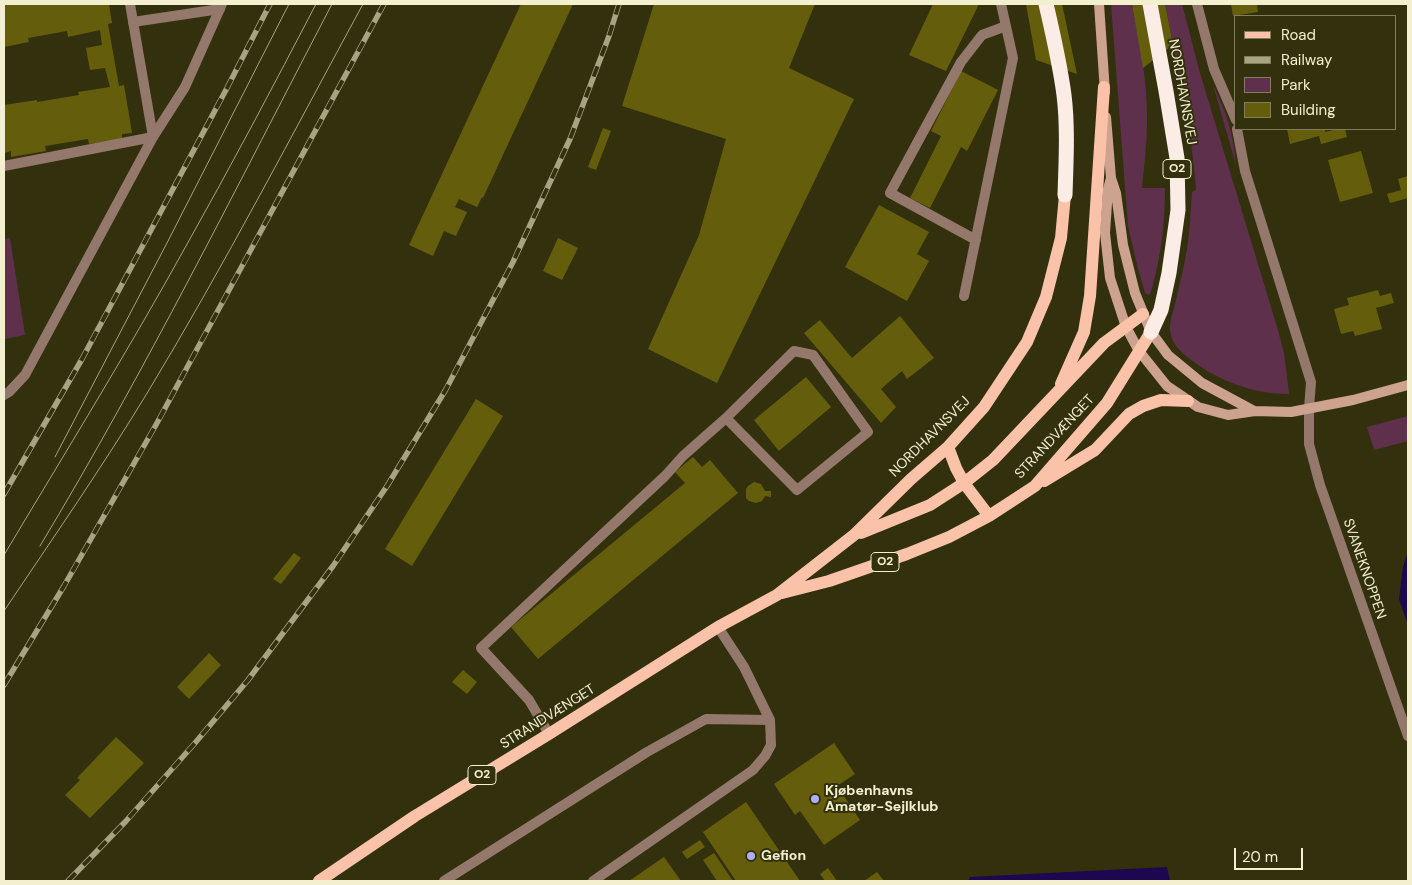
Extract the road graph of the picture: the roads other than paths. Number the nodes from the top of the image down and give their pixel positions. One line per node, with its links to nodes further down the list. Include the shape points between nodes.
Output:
1 (130, 4): 8 (street)
2 (1001, 4): 9 (street)
3 (1046, 4): 16 (highway, NORDHAVNSVEJ / O2, via 1064,97)
4 (1099, 4): 10 (street)
5 (1150, 4): 21 (highway, NORDHAVNSVEJ / O2, via 1177,158 1178,210 1170,273 1161,310)
6 (1197, 4): 11 (street, via 1214,69)
7 (221, 6): 8 (street); 13 (street, via 185,87)
8 (133, 22): 13 (street)
9 (1006, 26): 17 (street, via 1013,58); 17 (street, via 982,35 961,62 890,193)
10 (1104, 87): 15 (street); 24 (main road, via 1090,296 1084,332)
11 (1234, 115)
12 (1238, 130): 27 (street, via 1244,171 1311,382)
13 (153, 137): 14 (street); 25 (street, via 25,376)
14 (4, 166)
15 (1111, 178): 19 (street, via 1123,245); 20 (street, via 1105,233 1110,278)
16 (1065, 196): 30 (main road, NORDHAVNSVEJ / O2, via 1061,238 1046,297 1027,342 984,407)
17 (976, 240): 18 (street)
18 (964, 296)
19 (1143, 314): 20 (main road); 21 (street)
20 (1126, 327): 22 (street); 24 (main road, via 1104,343)
21 (1151, 332): 22 (main road, STRANDVÆNGET / O2); 28 (street, via 1168,356 1202,383)
22 (1139, 351): 26 (street, via 1167,386); 32 (main road, STRANDVÆNGET / O2, via 1107,403)
23 (1408, 385): 27 (street)
24 (1058, 392): 31 (main road, via 992,460)
25 (4, 395)
26 (1188, 401): 28 (street, via 1228,415); 32 (main road, via 1161,400 1143,406 1130,414 1095,450)
27 (1309, 409): 28 (street); 39 (street, SVANEKNOPPEN, via 1309,444 1320,485)
28 (1255, 411)
29 (726, 418): 29 (street, via 794,351 813,355 868,432 797,490); 38 (street, via 480,648 529,700)
30 (948, 447): 31 (main road); 34 (main road, NORDHAVNSVEJ / O2)
31 (964, 483): 33 (main road); 34 (main road, via 930,505)
32 (1035, 486): 33 (main road, STRANDVÆNGET / O2)
33 (989, 516): 35 (main road, STRANDVÆNGET / O2, via 907,554)
34 (854, 536): 35 (main road, STRANDVÆNGET / O2)
35 (777, 595): 36 (main road, STRANDVÆNGET / O2)
36 (718, 627): 37 (street, via 744,668); 38 (main road, STRANDVÆNGET / O2)
37 (770, 720): 41 (street, via 706,720 647,752); 42 (street, via 771,745 753,770)
38 (549, 734): 40 (main road, STRANDVÆNGET / O2, via 415,816)
39 (1408, 736)
40 (319, 881)
41 (444, 881)
42 (593, 881)

